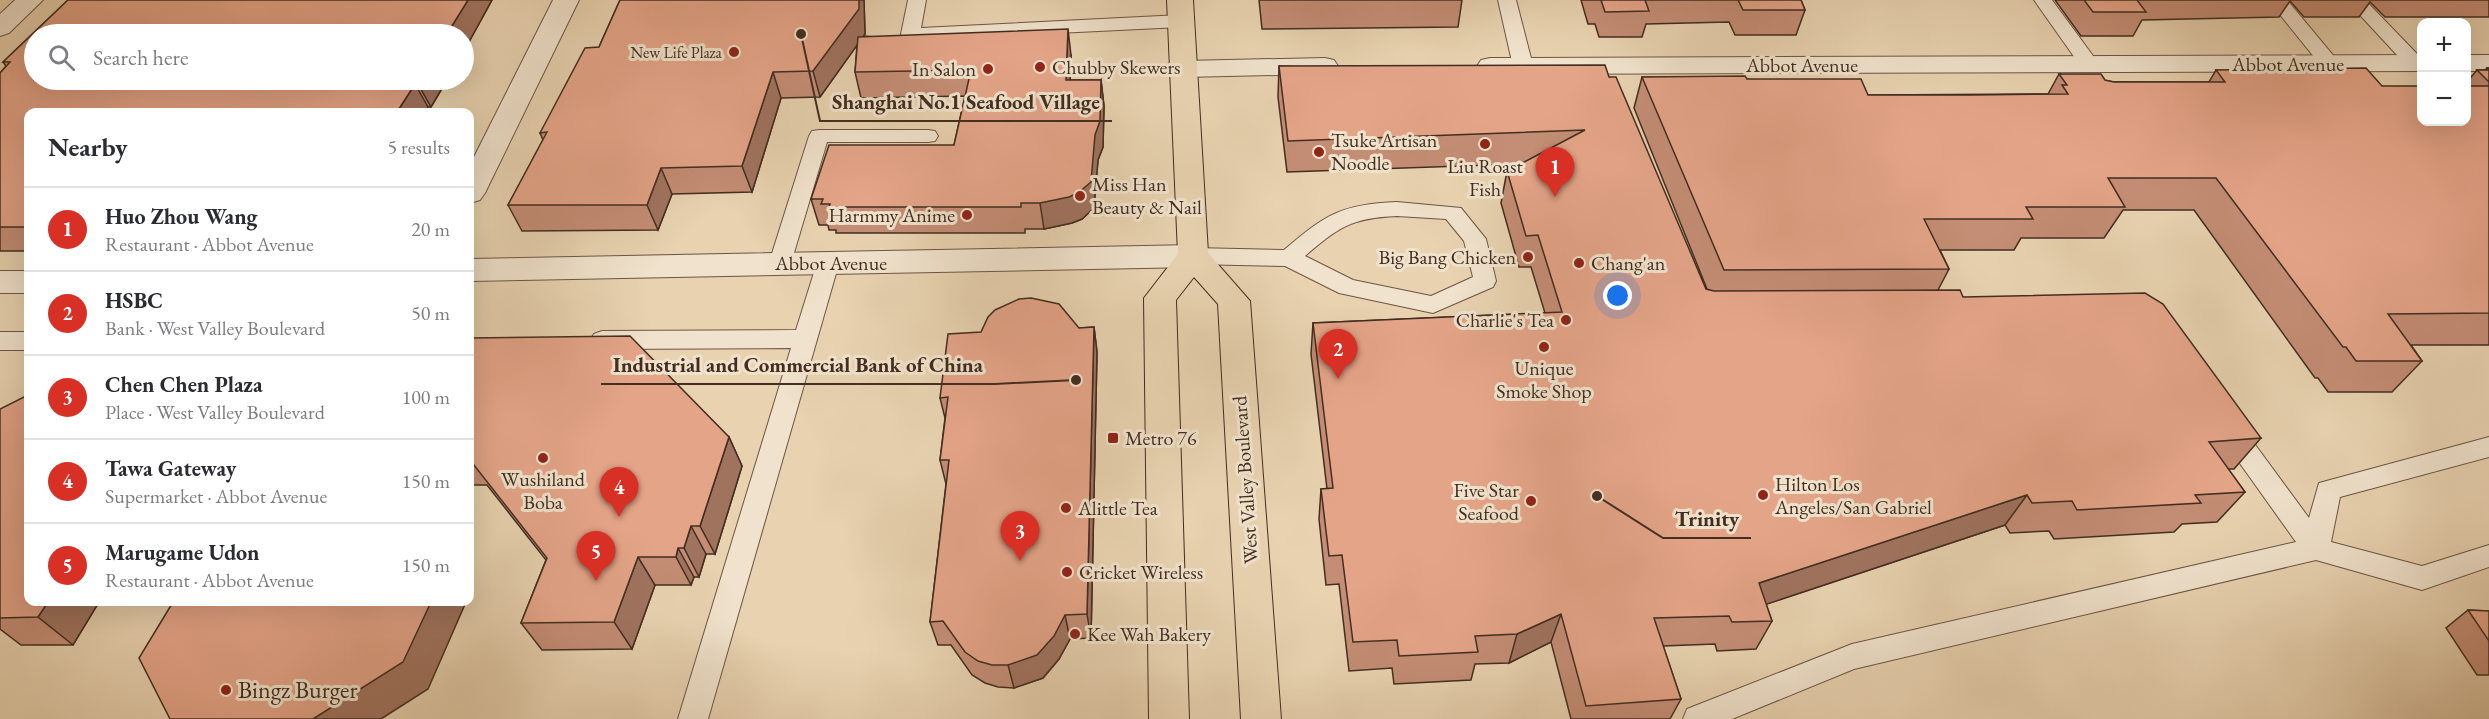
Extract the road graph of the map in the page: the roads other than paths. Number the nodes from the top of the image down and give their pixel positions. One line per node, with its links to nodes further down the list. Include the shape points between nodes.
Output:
1 (30, 0): 9 (street)
2 (566, 0): 21 (street)
3 (917, 0): 8 (lane, via 910,34)
4 (1507, 0): 18 (lane)
5 (2043, 0): 14 (lane)
6 (2277, 0): 15 (lane)
7 (2355, 0): 10 (lane)
8 (1181, 10): 19 (main road)
9 (0, 28)
10 (2417, 61)
11 (2417, 63): 15 (street, Abbot Avenue)
12 (2471, 63): 13 (street)
13 (2489, 63)
14 (2089, 64): 15 (street, Abbot Avenue); 18 (street, Abbot Avenue, via 1608,75)
15 (2330, 64)
16 (1349, 66): 19 (street)
17 (1465, 66): 18 (street, Abbot Avenue)
18 (1522, 66)
19 (1183, 69): 22 (main road)
20 (928, 136): 24 (lane, via 819,136)
21 (474, 185)
22 (1193, 256): 23 (lane); 25 (street, Abbot Avenue); 38 (main road, via 1160,298); 39 (main road, West Valley Boulevard, via 1234,301)
23 (1289, 258): 23 (lane, via 1347,287 1433,305 1485,281 1475,239 1454,213 1387,209 1339,218)
24 (780, 263): 25 (street, Abbot Avenue); 26 (street, Abbot Avenue)
25 (828, 263): 29 (lane)
26 (474, 270)
27 (0, 282): 28 (street)
28 (24, 282)
29 (807, 339): 30 (lane); 37 (lane)
30 (584, 340)
31 (0, 341): 32 (lane)
32 (24, 341)
33 (2213, 406): 35 (lane)
34 (2489, 447): 35 (lane, via 2328,490)
35 (2316, 549): 36 (lane, via 2422,578); 40 (lane, via 1852,657)
36 (2489, 556)
37 (693, 719)
38 (1169, 719)
39 (1261, 719)
40 (1698, 719)

